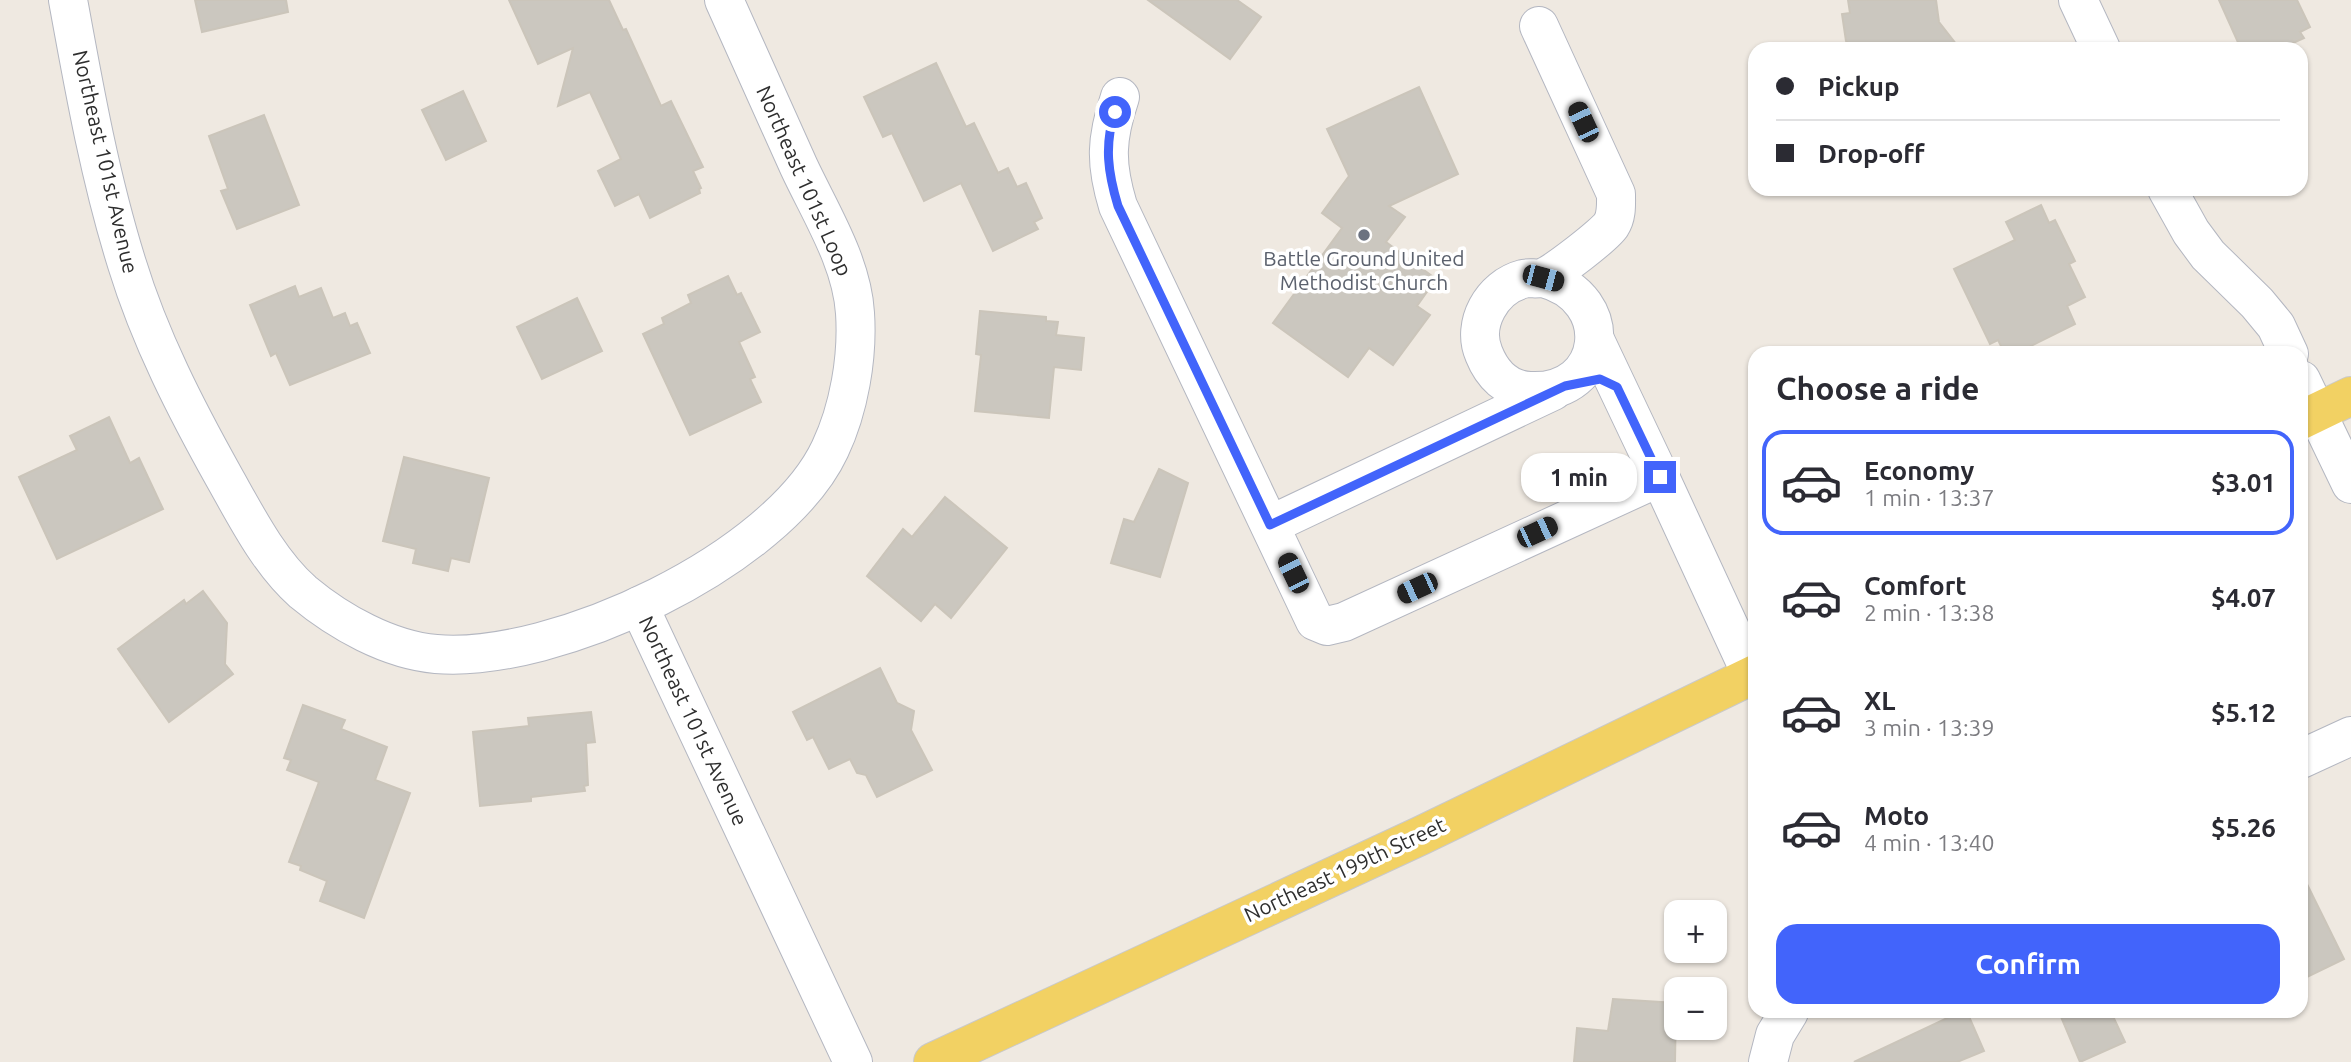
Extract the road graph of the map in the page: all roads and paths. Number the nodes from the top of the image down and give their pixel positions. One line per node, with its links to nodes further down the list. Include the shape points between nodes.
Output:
1 (68, 0): 19 (street, Northeast 101st Avenue, via 87,103 127,265 159,350 235,497 264,545 302,590 348,624 393,644 436,654 544,643)
2 (724, 0): 19 (street, Northeast 101st Loop, via 843,261 855,310 853,363 829,451 799,494 760,534 712,567)
3 (2078, 0): 5 (street)
4 (1539, 26): 8 (street, via 1616,194 1611,225)
5 (2098, 42)
6 (1120, 97): 18 (street, via 1107,155 1118,206)
7 (2171, 196): 10 (street, via 2190,232 2258,303)
8 (1543, 278): 9 (street, via 1561,282 1577,294 1592,317); 11 (street, via 1523,279 1500,291 1487,306 1480,325 1481,347 1490,369 1521,391 1546,392)
9 (1595, 340): 11 (street, via 1591,357); 12 (street)
10 (2285, 346)
11 (1565, 386): 12 (street, via 1600,379); 18 (street)
12 (1617, 387): 16 (street)
13 (2351, 397): 14 (main road)
14 (2308, 404)
15 (2308, 408): 17 (street)
16 (1660, 477): 18 (street, via 1327,626 1315,621); 20 (street)
17 (2351, 484)
18 (1270, 525)
19 (639, 606): 25 (street, Northeast 101st Avenue)
20 (1748, 662)
21 (1748, 678): 26 (main road, Northeast 199th Street)
22 (2351, 736): 23 (street)
23 (2308, 756)
24 (1785, 1018): 27 (street, via 1774,1035)
25 (853, 1062)
26 (933, 1062)
27 (1768, 1062)

